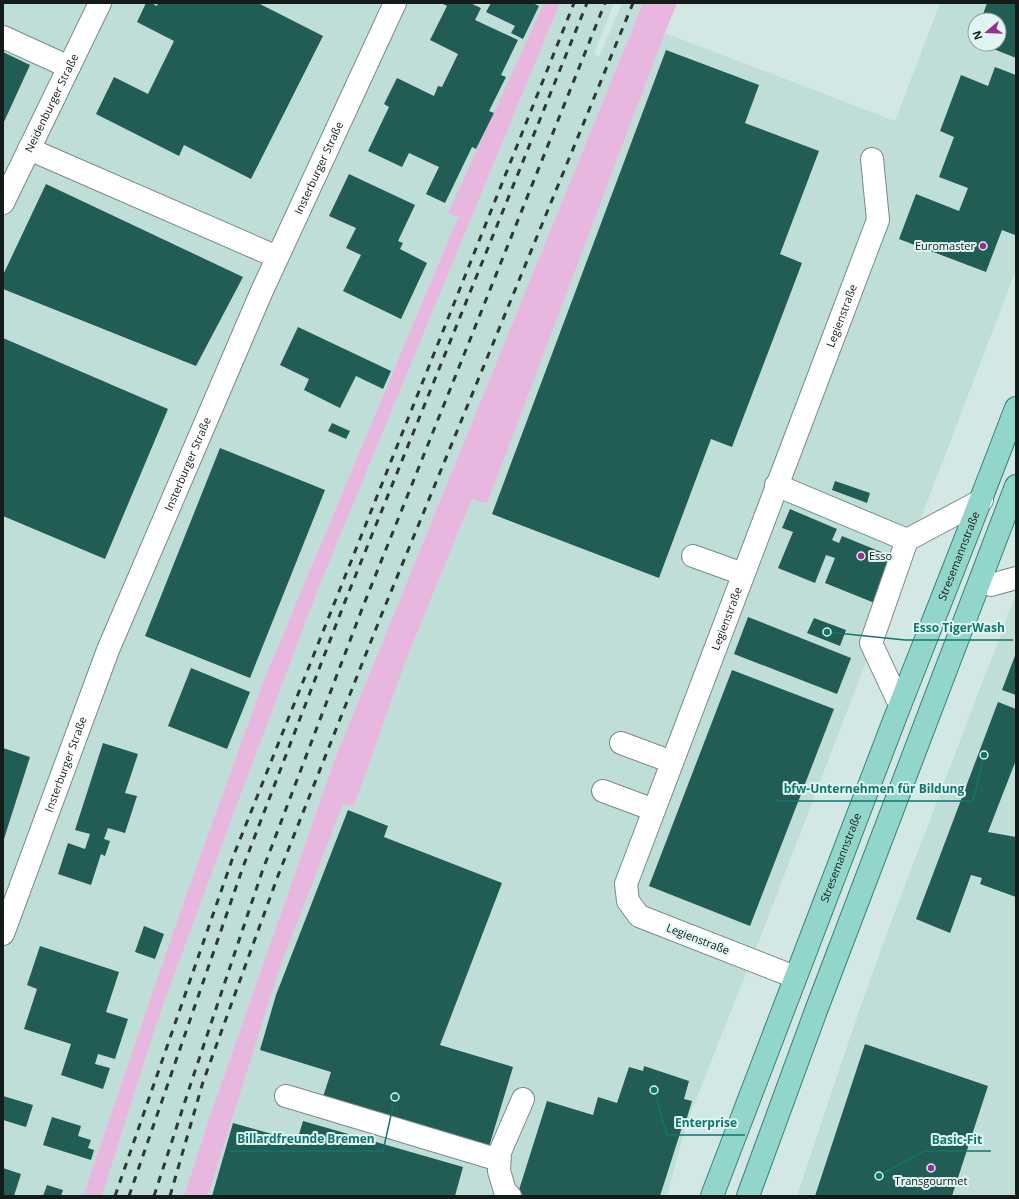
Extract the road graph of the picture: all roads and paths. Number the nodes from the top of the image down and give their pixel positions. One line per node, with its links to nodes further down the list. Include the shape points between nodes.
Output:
1 (100, 3): 4 (street, Neidenburger Straße)
2 (395, 3): 8 (street, Insterburger Straße)
3 (3, 37): 4 (street)
4 (69, 67): 5 (street, Neidenburger Straße)
5 (29, 149): 7 (street, Neidenburger Straße); 8 (street)
6 (872, 159): 10 (street, Legienstraße, via 878,220)
7 (3, 203)
8 (277, 257): 24 (street, Insterburger Straße, via 108,650)
9 (1016, 408): 12 (main road, Stresemannstraße)
10 (776, 485): 13 (street); 15 (street, Legienstraße)
11 (1016, 486): 17 (main road)
12 (982, 500): 13 (street); 19 (main road, Stresemannstraße)
13 (907, 540): 19 (street, via 871,643)
14 (692, 556): 15 (street)
15 (743, 574): 21 (street, Legienstraße)
16 (1016, 578): 17 (street)
17 (985, 583): 18 (street); 31 (main road, via 819,1002)
18 (1016, 595)
19 (900, 705): 25 (main road, Stresemannstraße)
20 (621, 743): 21 (street)
21 (672, 762): 23 (street, Legienstraße)
22 (603, 791): 23 (street)
23 (654, 810): 25 (street, Legienstraße, via 626,884 628,901 639,916)
24 (3, 934)
25 (794, 977): 30 (main road, Stresemannstraße)
26 (286, 1096): 28 (street)
27 (523, 1098): 28 (street)
28 (499, 1160): 29 (street, via 499,1171 505,1191)
29 (510, 1196)
30 (712, 1196)
31 (748, 1196)

